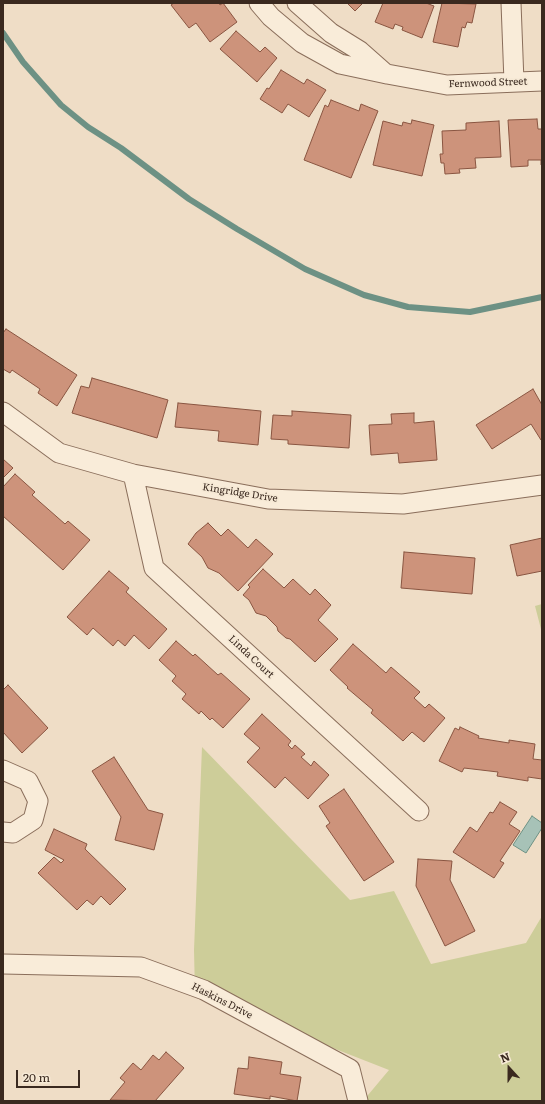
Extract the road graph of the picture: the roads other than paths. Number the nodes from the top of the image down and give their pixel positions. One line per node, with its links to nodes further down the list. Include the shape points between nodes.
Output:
1 (259, 3): 4 (street, Fernwood Street, via 302,44 340,64)
2 (298, 3): 4 (street, via 331,34 360,51)
3 (511, 3): 6 (street)
4 (387, 74): 6 (street, Fernwood Street, via 447,85)
5 (542, 81): 6 (street, Fernwood Street)
6 (514, 82)
7 (3, 412): 8 (street, Kingridge Drive, via 59,453)
8 (133, 474): 9 (street, Kingridge Drive, via 268,499 395,504); 11 (street, Linda Court, via 154,568)
9 (542, 485)
10 (3, 770): 12 (street, via 28,781 38,800 33,820 13,833)
11 (419, 811)
12 (3, 832)
13 (3, 964): 14 (street, Haskins Drive, via 141,967 204,990 350,1069)
14 (358, 1101)

